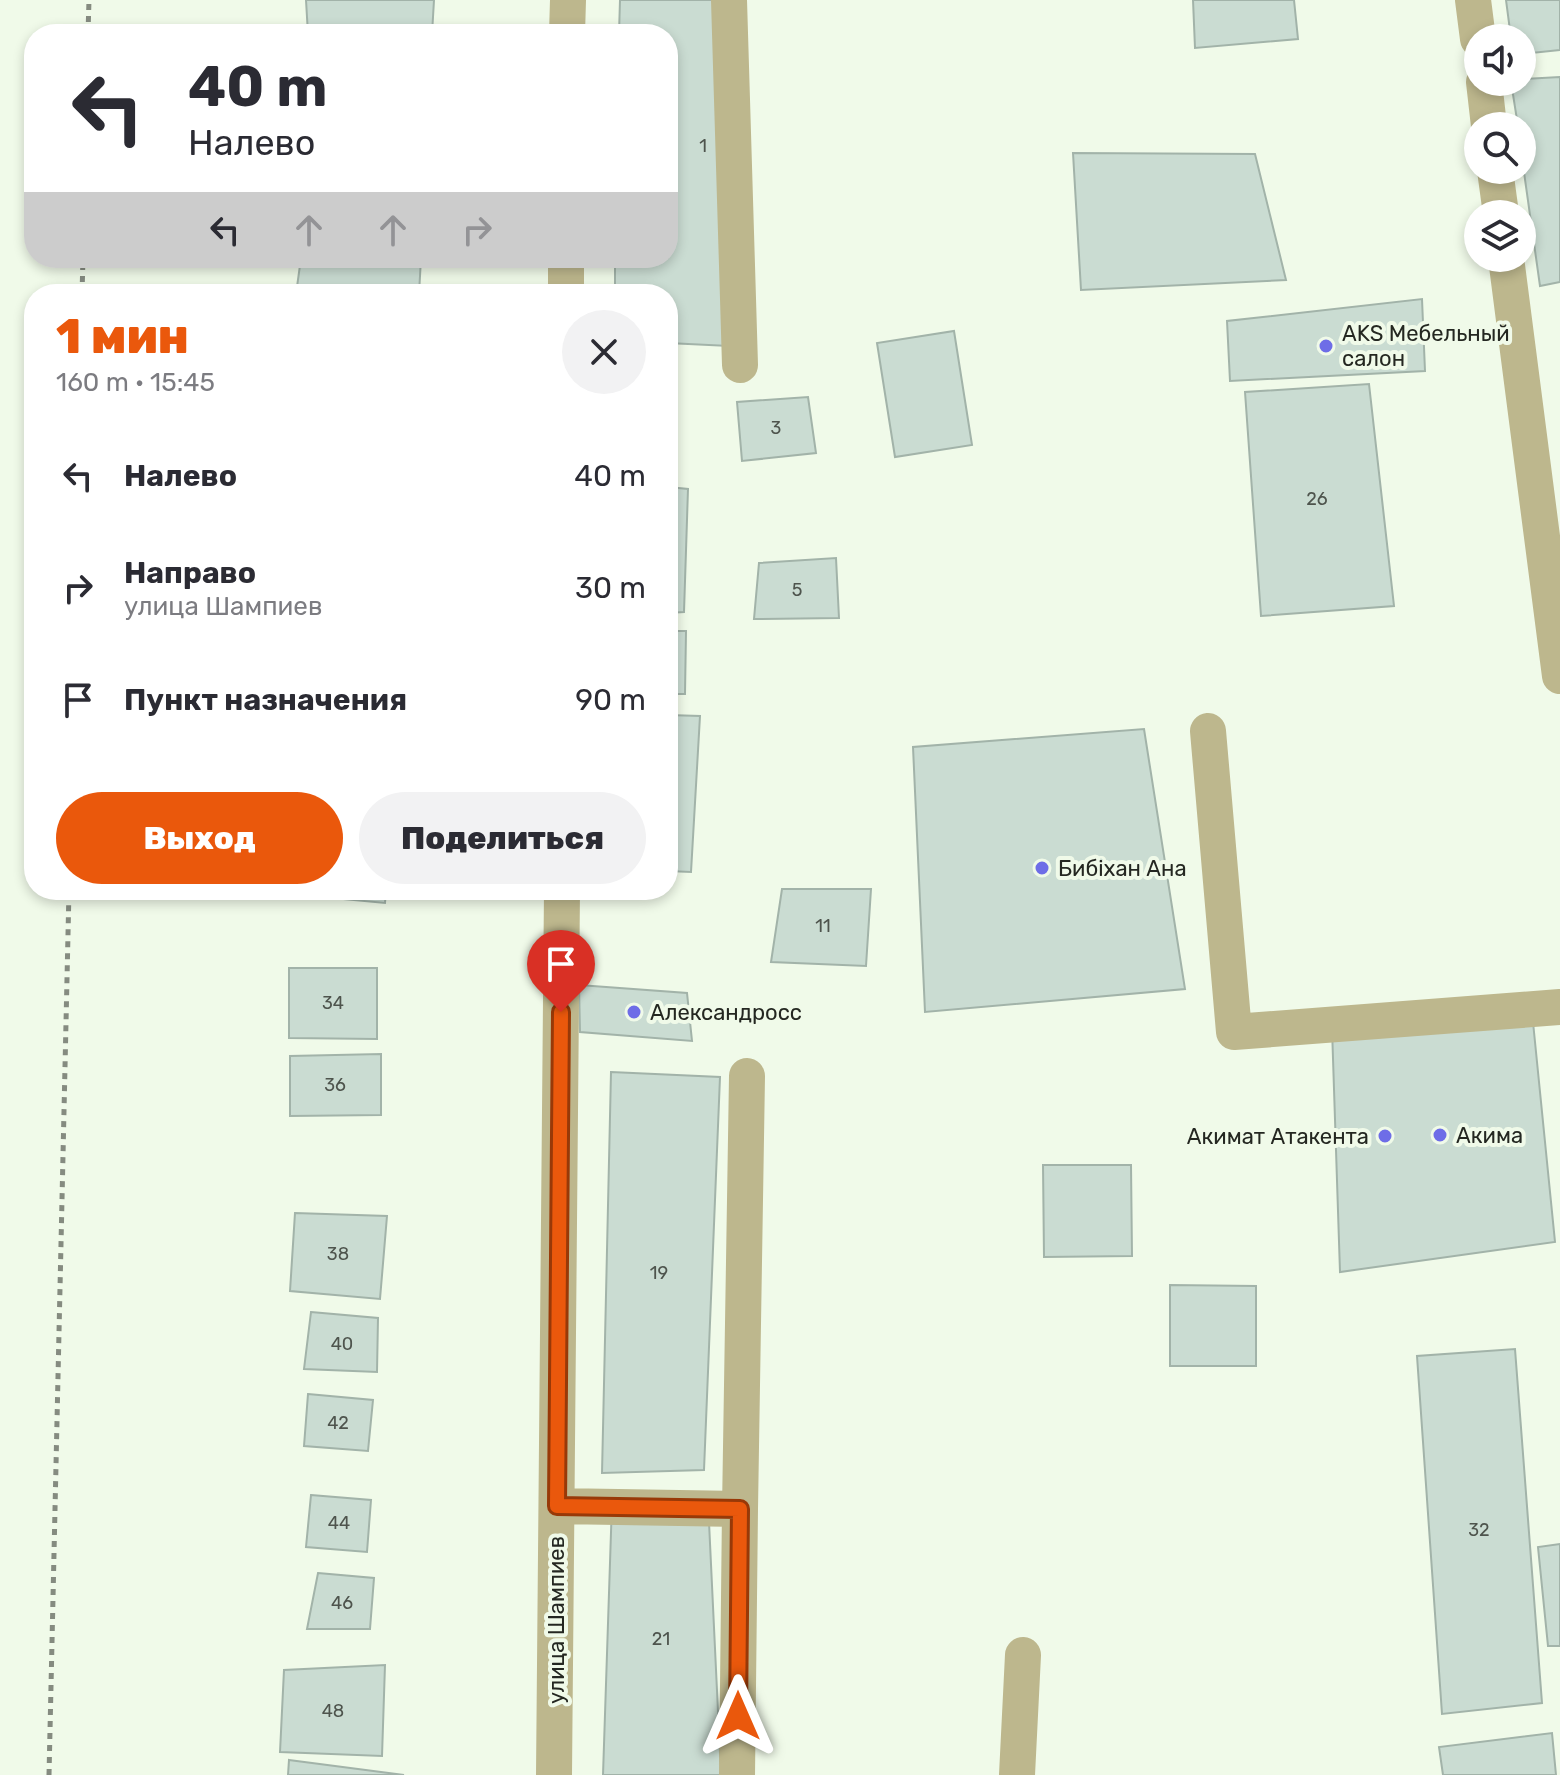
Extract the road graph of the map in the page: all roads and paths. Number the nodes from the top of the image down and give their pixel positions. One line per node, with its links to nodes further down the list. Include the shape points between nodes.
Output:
1 (89, 0): 5 (path)
2 (568, 0): 6 (street)
3 (729, 0): 9 (street)
4 (1473, 0): 7 (street)
5 (88, 24)
6 (567, 24)
7 (1476, 24)
8 (1508, 272): 10 (street)
9 (740, 365)
10 (1560, 676)
11 (1208, 731): 14 (street, via 1234,1032)
12 (69, 900): 19 (path)
13 (562, 900): 16 (street, улица Шампиев)
14 (1560, 1007)
15 (747, 1076): 17 (street)
16 (557, 1506): 17 (street); 20 (street, улица Шампиев)
17 (740, 1509): 21 (street)
18 (1023, 1655): 22 (street)
19 (49, 1775)
20 (554, 1775)
21 (737, 1775)
22 (1017, 1775)

